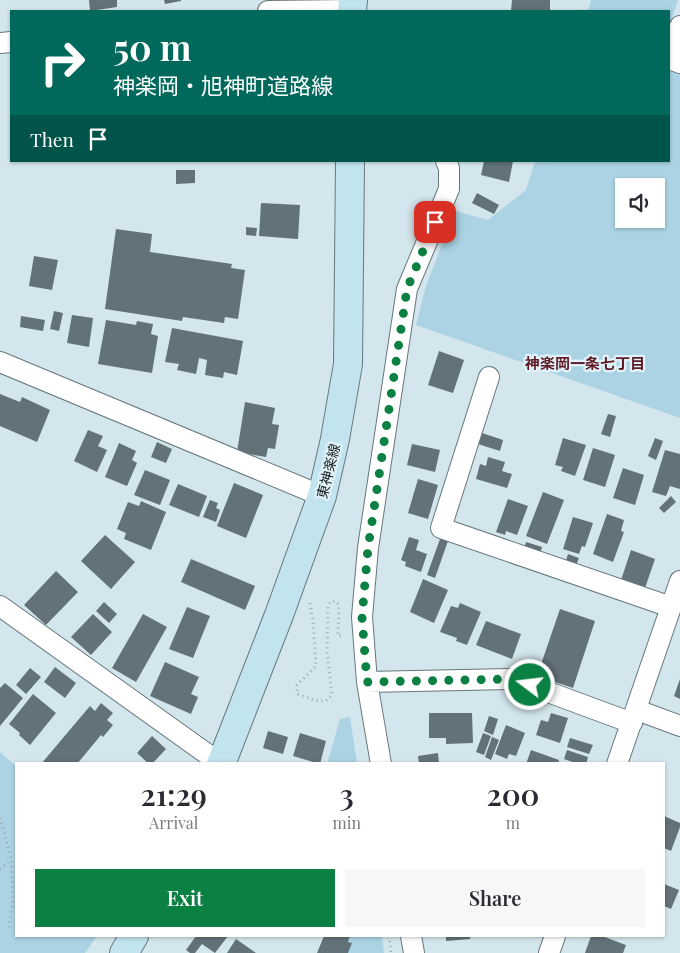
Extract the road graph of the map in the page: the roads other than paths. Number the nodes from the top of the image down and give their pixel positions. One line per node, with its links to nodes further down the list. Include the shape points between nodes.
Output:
1 (353, 7): 2 (street)
2 (289, 10)
3 (680, 26): 4 (street)
4 (670, 56)
5 (350, 162): 9 (street, 東神楽線, via 348,364)
6 (446, 162): 13 (street, via 448,189 407,289 398,344 368,548 362,617)
7 (0, 362): 9 (street)
8 (489, 376): 12 (street, via 441,528)
9 (322, 496): 17 (street, 東神楽線)
10 (680, 582): 12 (street)
11 (0, 606): 16 (street)
12 (671, 607): 14 (street)
13 (367, 682): 14 (street, via 513,679); 18 (street)
14 (634, 717): 15 (street); 19 (street)
15 (680, 726)
16 (218, 762)
17 (222, 762)
18 (381, 762)
19 (618, 762)
20 (411, 937): 22 (street)
21 (555, 937): 23 (street)
22 (414, 953)
23 (549, 953)

